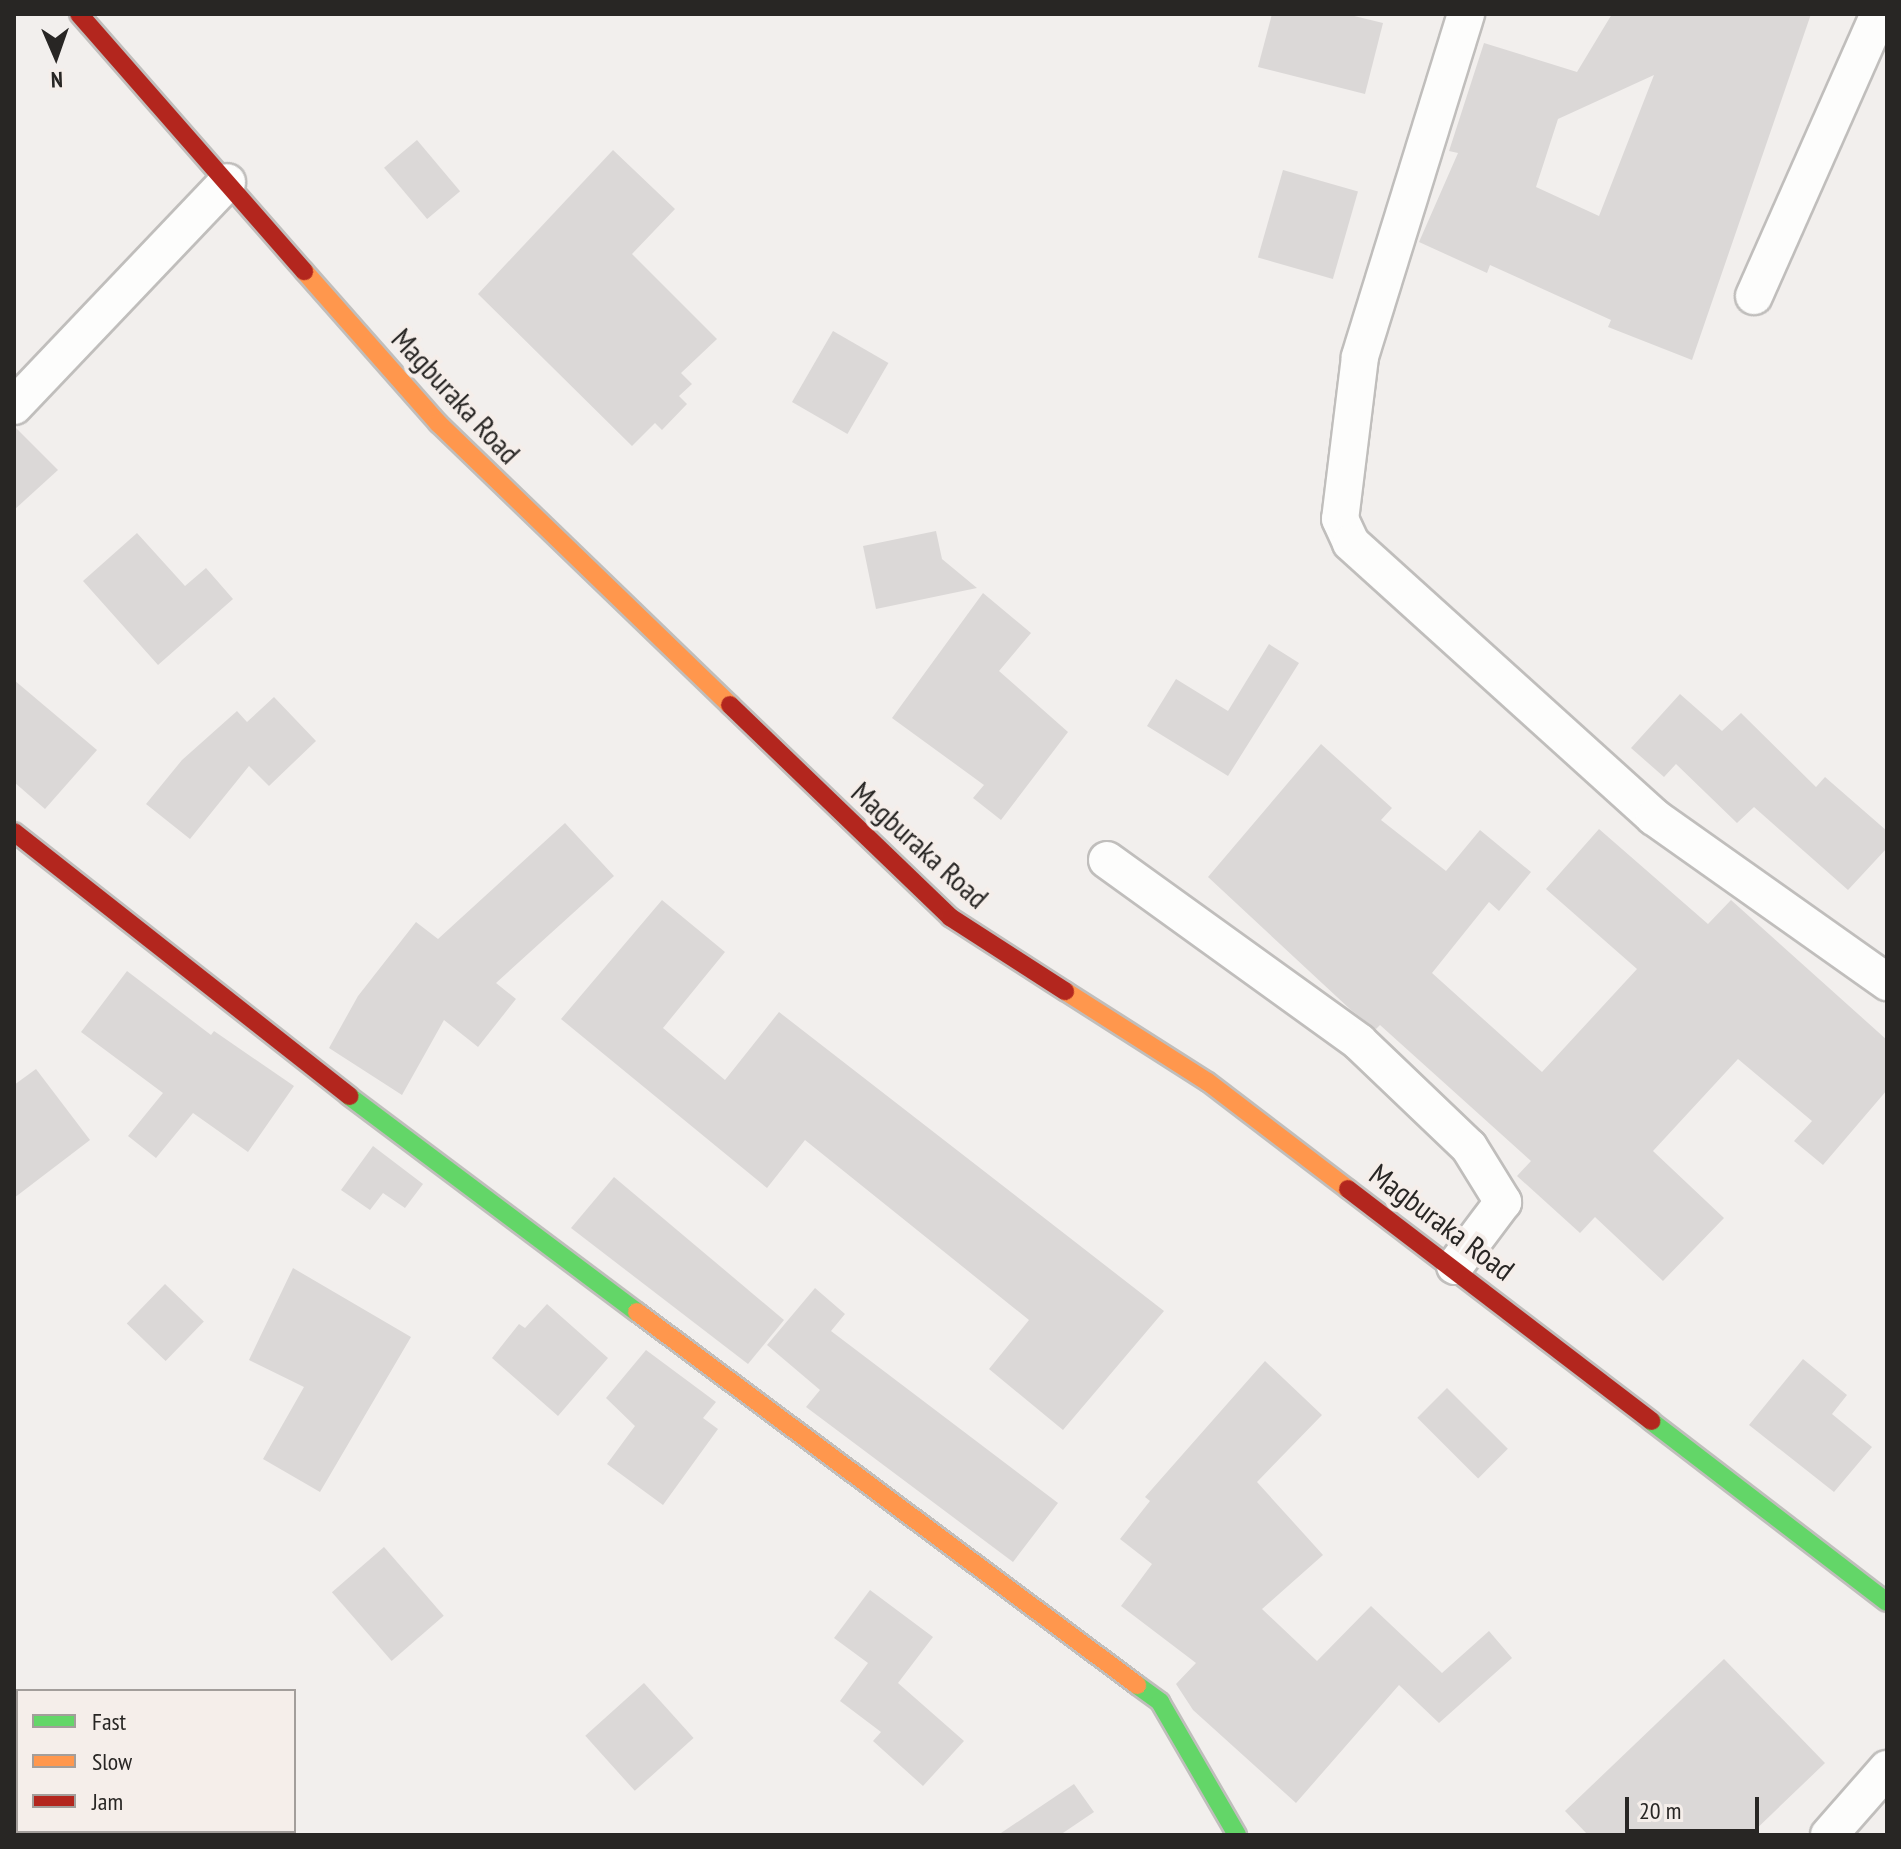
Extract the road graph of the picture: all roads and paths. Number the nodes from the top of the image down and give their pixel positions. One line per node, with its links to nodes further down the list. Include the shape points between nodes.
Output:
1 (79, 14): 4 (main road, Magburaka Road)
2 (1466, 14): 9 (street, via 1360,357 1340,519 1351,543 1654,817)
3 (1879, 14): 5 (street)
4 (227, 182): 6 (street); 10 (main road, Magburaka Road, via 438,423 950,917 1208,1082)
5 (1754, 296)
6 (14, 406)
7 (14, 832): 13 (main road, via 387,1126 1160,1702)
8 (1107, 860): 10 (street, via 1359,1042 1469,1147 1503,1202)
9 (1887, 982)
10 (1455, 1266): 11 (main road, Magburaka Road)
11 (1887, 1602)
12 (1887, 1769): 14 (street)
13 (1237, 1835)
14 (1829, 1835)

